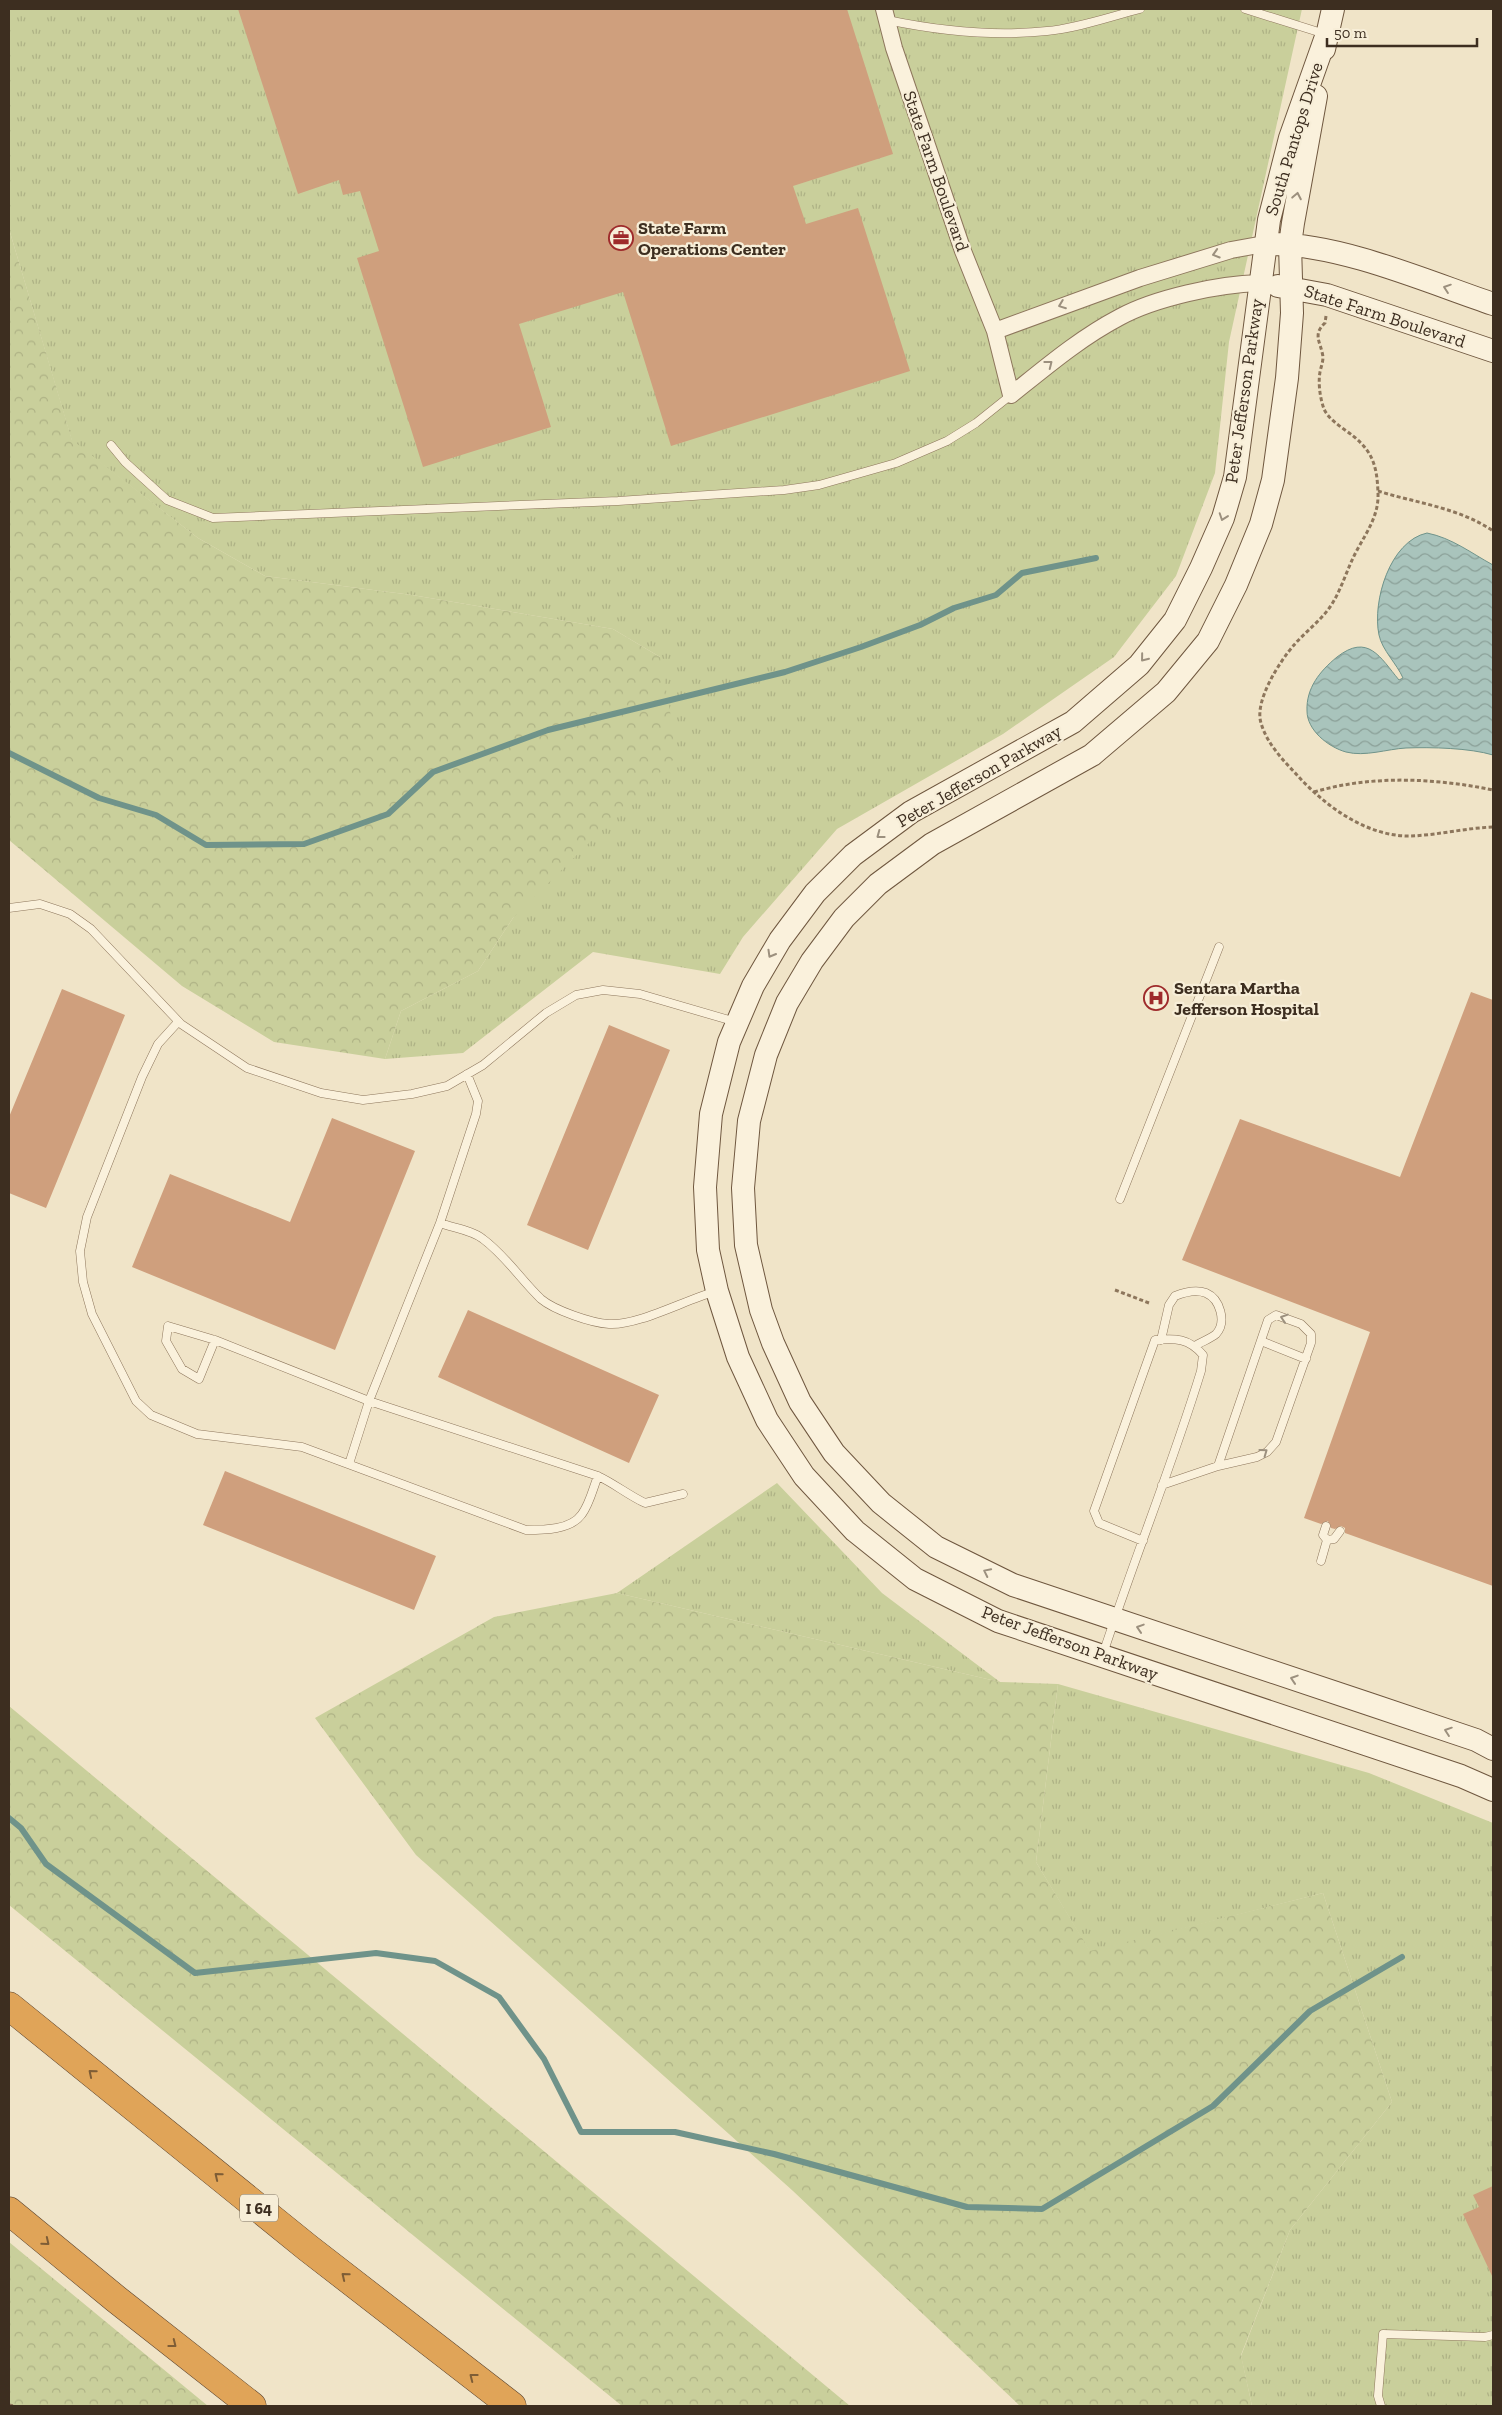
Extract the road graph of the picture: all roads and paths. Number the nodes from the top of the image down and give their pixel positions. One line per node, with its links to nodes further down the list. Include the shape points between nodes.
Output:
1 (1140, 9): 4 (lane, via 1057,29 1012,33 935,30)
2 (1244, 9): 5 (lane)
3 (1333, 9): 5 (street, South Pantops Drive)
4 (885, 14): 12 (street, State Farm Boulevard, via 963,251)
5 (1327, 34): 6 (street, South Pantops Drive, via 1290,138); 7 (street, South Pantops Drive, one-way to 5)
6 (1264, 244): 7 (street); 8 (street, Peter Jefferson Parkway); 12 (street, one-way to 12, via 1232,250 1140,278)
7 (1290, 245): 9 (street, Peter Jefferson Parkway); 10 (street, one-way to 7, via 1341,254)
8 (1259, 283): 9 (street, State Farm Boulevard); 14 (street, State Farm Boulevard, one-way to 8, via 1090,334 1121,316 1202,291); 24 (street, Peter Jefferson Parkway, one-way to 24, via 1235,476 1223,518 1175,620 1139,665 1073,722 911,812 853,855 815,893 780,940 753,986)
9 (1291, 287): 13 (street, State Farm Boulevard, via 1327,295); 47 (street, Peter Jefferson Parkway, one-way to 9, via 1013,1585 936,1547 881,1503 834,1453 800,1402 761,1310 746,1236 743,1188 749,1121 766,1055 787,1003 812,961 844,918 878,884 932,844 1092,755 1166,692 1208,640 1262,524 1273,480 1287,378)
10 (1493, 304)
11 (1326, 316): 16 (path, via 1317,335 1323,360 1320,391 1324,410 1334,422 1365,445 1373,459)
12 (995, 331): 14 (street, State Farm Boulevard)
13 (1493, 351)
14 (1011, 395): 15 (lane, via 947,441 896,463 819,485 628,500 212,518 167,500 125,462)
15 (111, 444)
16 (1378, 491): 17 (path, via 1454,512 1481,522); 19 (path, via 1373,522 1333,604 1318,623 1294,644 1277,667 1263,695 1260,721 1275,750)
17 (1493, 531)
18 (1493, 790): 19 (path, via 1465,784 1371,781 1339,784)
19 (1314, 792): 20 (path, via 1344,815 1372,830 1408,836)
20 (1493, 827)
21 (9, 908): 23 (lane, via 40,904 70,914 91,928)
22 (1219, 947): 26 (lane)
23 (178, 1022): 25 (lane, via 247,1068 321,1093 363,1100 412,1094 447,1086); 37 (lane, via 158,1044 142,1077 87,1216 80,1251 82,1282 92,1314 136,1401 150,1415 197,1434 302,1447)
24 (738, 1022): 25 (lane, via 640,994 603,990 576,995 546,1013); 29 (street, Peter Jefferson Parkway, via 729,1042 711,1114 705,1187 708,1250)
25 (468, 1074): 27 (lane, via 478,1101)
26 (1120, 1199)
27 (440, 1223): 29 (lane, via 481,1237 511,1264 542,1300 563,1311 609,1324 643,1318); 36 (lane)
28 (1115, 1290): 30 (path)
29 (717, 1291): 48 (street, Peter Jefferson Parkway, via 738,1357 767,1420 804,1476 855,1531 915,1579 998,1620)
30 (1149, 1303)
31 (215, 1340): 31 (lane, via 168,1326 166,1341 182,1369 199,1379); 36 (lane)
32 (1161, 1340): 34 (lane, via 1178,1338); 34 (lane, via 1169,1305 1175,1296 1198,1291 1216,1302 1221,1323 1216,1333); 45 (lane, via 1155,1340 1094,1511 1099,1523)
33 (1261, 1341): 35 (lane); 35 (lane, one-way to 33, via 1311,1334 1301,1324 1276,1315 1268,1320); 38 (lane)
34 (1195, 1346): 40 (lane, via 1203,1355 1201,1371)
35 (1306, 1359): 38 (lane, one-way to 35, via 1257,1457 1272,1447)
36 (370, 1401): 37 (lane); 39 (lane)
37 (349, 1464): 39 (lane, via 526,1530 547,1530 571,1523 582,1514)
38 (1218, 1466): 40 (lane)
39 (598, 1476): 41 (lane, via 645,1503)
40 (1162, 1485): 45 (lane)
41 (683, 1494)
42 (1326, 1526): 44 (lane, via 1323,1535)
43 (1340, 1531): 44 (lane, via 1334,1539)
44 (1328, 1540): 46 (lane)
45 (1143, 1541): 47 (lane)
46 (1321, 1561)
47 (1114, 1620): 48 (lane); 49 (street, Peter Jefferson Parkway, one-way to 47, via 1476,1740)
48 (1102, 1656): 50 (street, Peter Jefferson Parkway, via 1461,1776)
49 (1493, 1749)
50 (1493, 1790)
51 (9, 2006): 57 (highway, I 64, one-way to 51, via 308,2248)
52 (9, 2212): 56 (highway, one-way to 56)
53 (1493, 2335): 58 (lane, via 1383,2334 1378,2396)
54 (9, 2404): 55 (path)
55 (14, 2406)
56 (252, 2406)
57 (512, 2406)
58 (1381, 2406)

